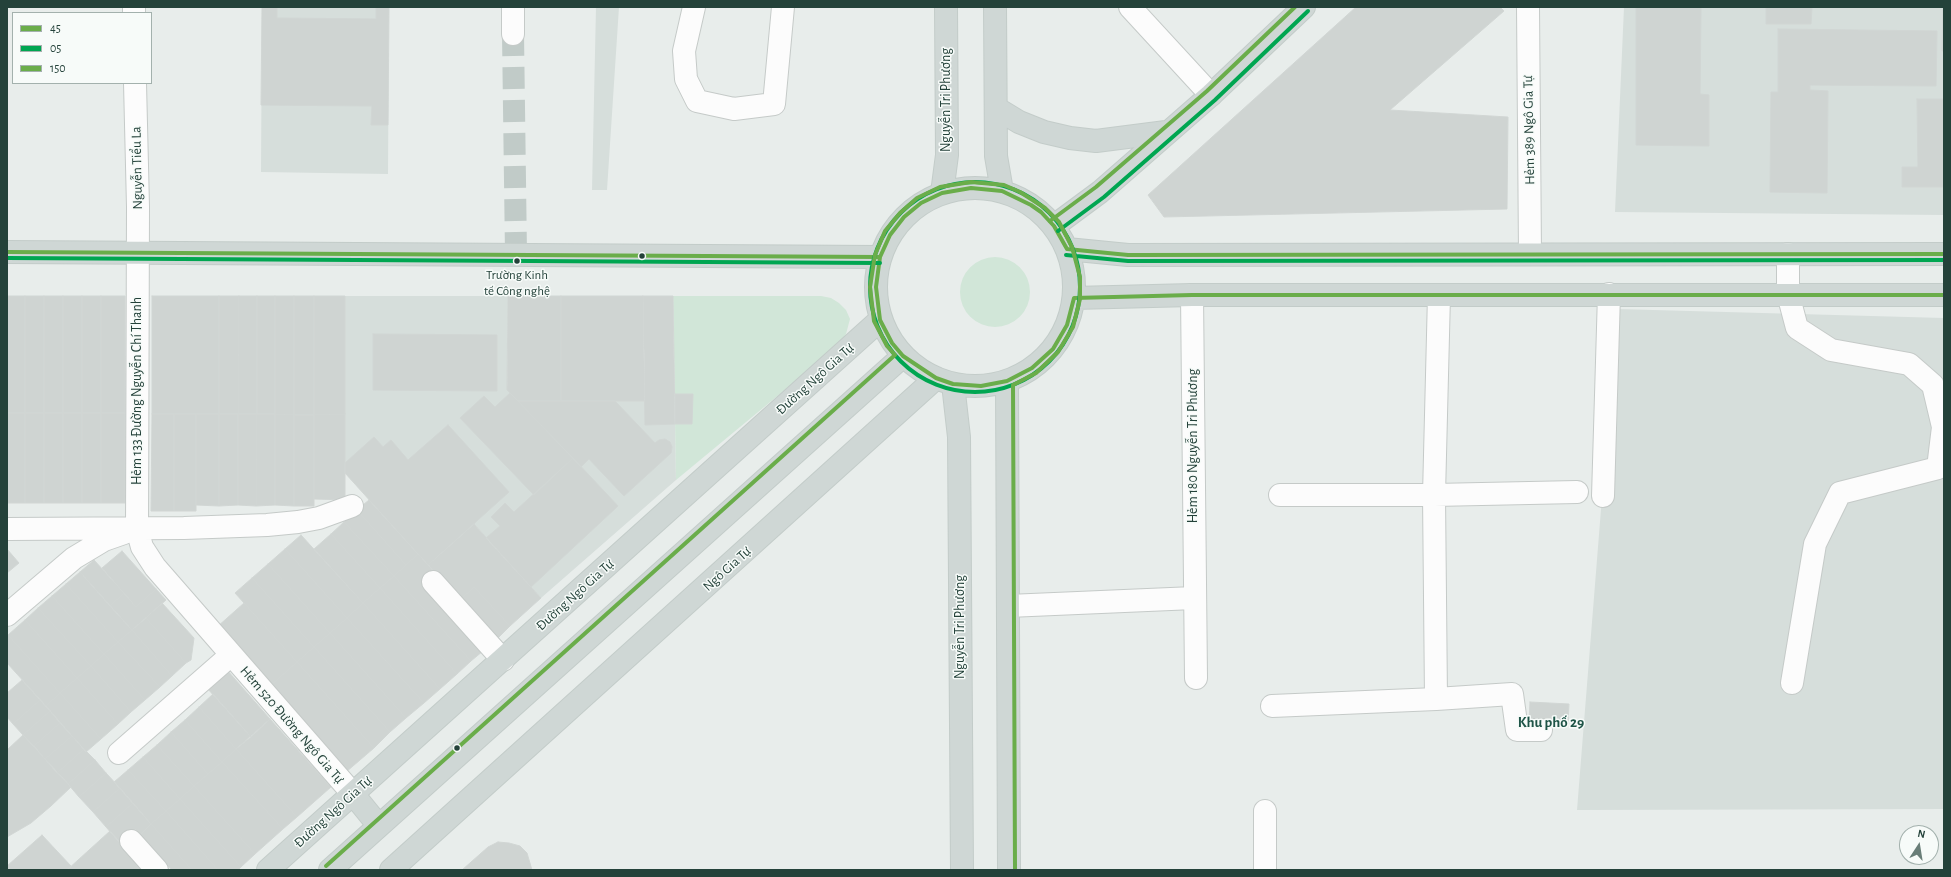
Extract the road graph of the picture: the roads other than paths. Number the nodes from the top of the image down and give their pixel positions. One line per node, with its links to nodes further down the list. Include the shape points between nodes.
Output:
1 (513, 7): 9 (street)
2 (694, 7): 3 (street, via 684,51 686,79 697,101 734,109 774,104)
3 (783, 7)
4 (946, 7): 15 (main road, Nguyễn Tri Phương, via 948,154)
5 (995, 7): 12 (main road)
6 (1130, 7): 11 (street)
7 (1304, 7): 11 (main road)
8 (1528, 7): 20 (street, Hẻm 389 Ngô Gia Tự)
9 (513, 34)
10 (135, 84): 19 (street, Nguyễn Tiểu La)
11 (1211, 95): 13 (main road)
12 (996, 108): 13 (main road, via 1019,122 1044,132 1070,138 1096,141); 14 (main road, via 996,156)
13 (1166, 132): 16 (main road, via 1100,192)
14 (1002, 191): 15 (main road, via 971,188); 16 (main road, via 1031,205)
15 (942, 193): 23 (main road, via 922,203 904,217 890,235)
16 (1054, 226): 17 (main road)
17 (1067, 250): 20 (main road, via 1128,255); 29 (main road, via 1074,278)
18 (7, 252): 19 (main road)
19 (137, 253): 23 (main road); 40 (street, Hẻm 133 Đường Nguyễn Chí Thanh)
20 (1530, 254): 21 (main road)
21 (1788, 254): 22 (main road); 25 (street)
22 (1944, 254)
23 (880, 256): 30 (main road, via 876,287)
24 (1609, 294): 25 (main road); 27 (main road); 37 (street)
25 (1788, 294): 28 (main road); 48 (street, via 1797,328 1831,350 1909,364 1934,385 1943,427 1938,468 1840,493 1815,544)
26 (1192, 295): 27 (main road); 29 (main road); 42 (street, Hẻm 180 Nguyễn Tri Phương)
27 (1439, 295): 36 (street)
28 (1944, 295)
29 (1074, 298): 33 (main road, via 1067,325 1053,349 1032,368)
30 (880, 320): 31 (main road, via 892,343); 46 (main road, Đường Ngô Gia Tự)
31 (903, 356): 32 (main road, via 917,367); 55 (main road)
32 (945, 381): 33 (main road, via 980,386); 60 (main road, Ngô Gia Tự); 61 (main road, Nguyễn Tri Phương, via 959,438)
33 (1007, 381): 43 (main road)
34 (1577, 492): 36 (street)
35 (1280, 495): 36 (street)
36 (1434, 495): 49 (street)
37 (1603, 496)
38 (352, 506): 40 (street, via 319,518 298,522 232,527)
39 (7, 529): 40 (street)
40 (137, 529): 44 (street, via 104,540 87,550); 45 (street, Hẻm 520 Đường Ngô Gia Tự, via 142,547 155,567)
41 (433, 582): 46 (street)
42 (1194, 598): 43 (street); 47 (street, Hẻm 180 Nguyễn Tri Phương)
43 (1008, 606): 62 (main road)
44 (7, 615)
45 (231, 655): 52 (street, Hẻm 520 Đường Ngô Gia Tự); 53 (street, Hẻm 520 Đường Ngô Gia Tự)
46 (503, 660): 53 (main road, Đường Ngô Gia Tự)
47 (1196, 678)
48 (1792, 683)
49 (1436, 699): 50 (street); 51 (street, via 1512,694 1516,730)
50 (1272, 706)
51 (1542, 730)
52 (119, 754)
53 (353, 794): 55 (main road); 59 (main road, Đường Ngô Gia Tự)
54 (1265, 810): 63 (street)
55 (380, 826): 57 (main road)
56 (131, 841): 58 (street)
57 (343, 866)
58 (157, 870)
59 (268, 870)
60 (391, 870)
61 (962, 870)
62 (1010, 870)
63 (1265, 870)

